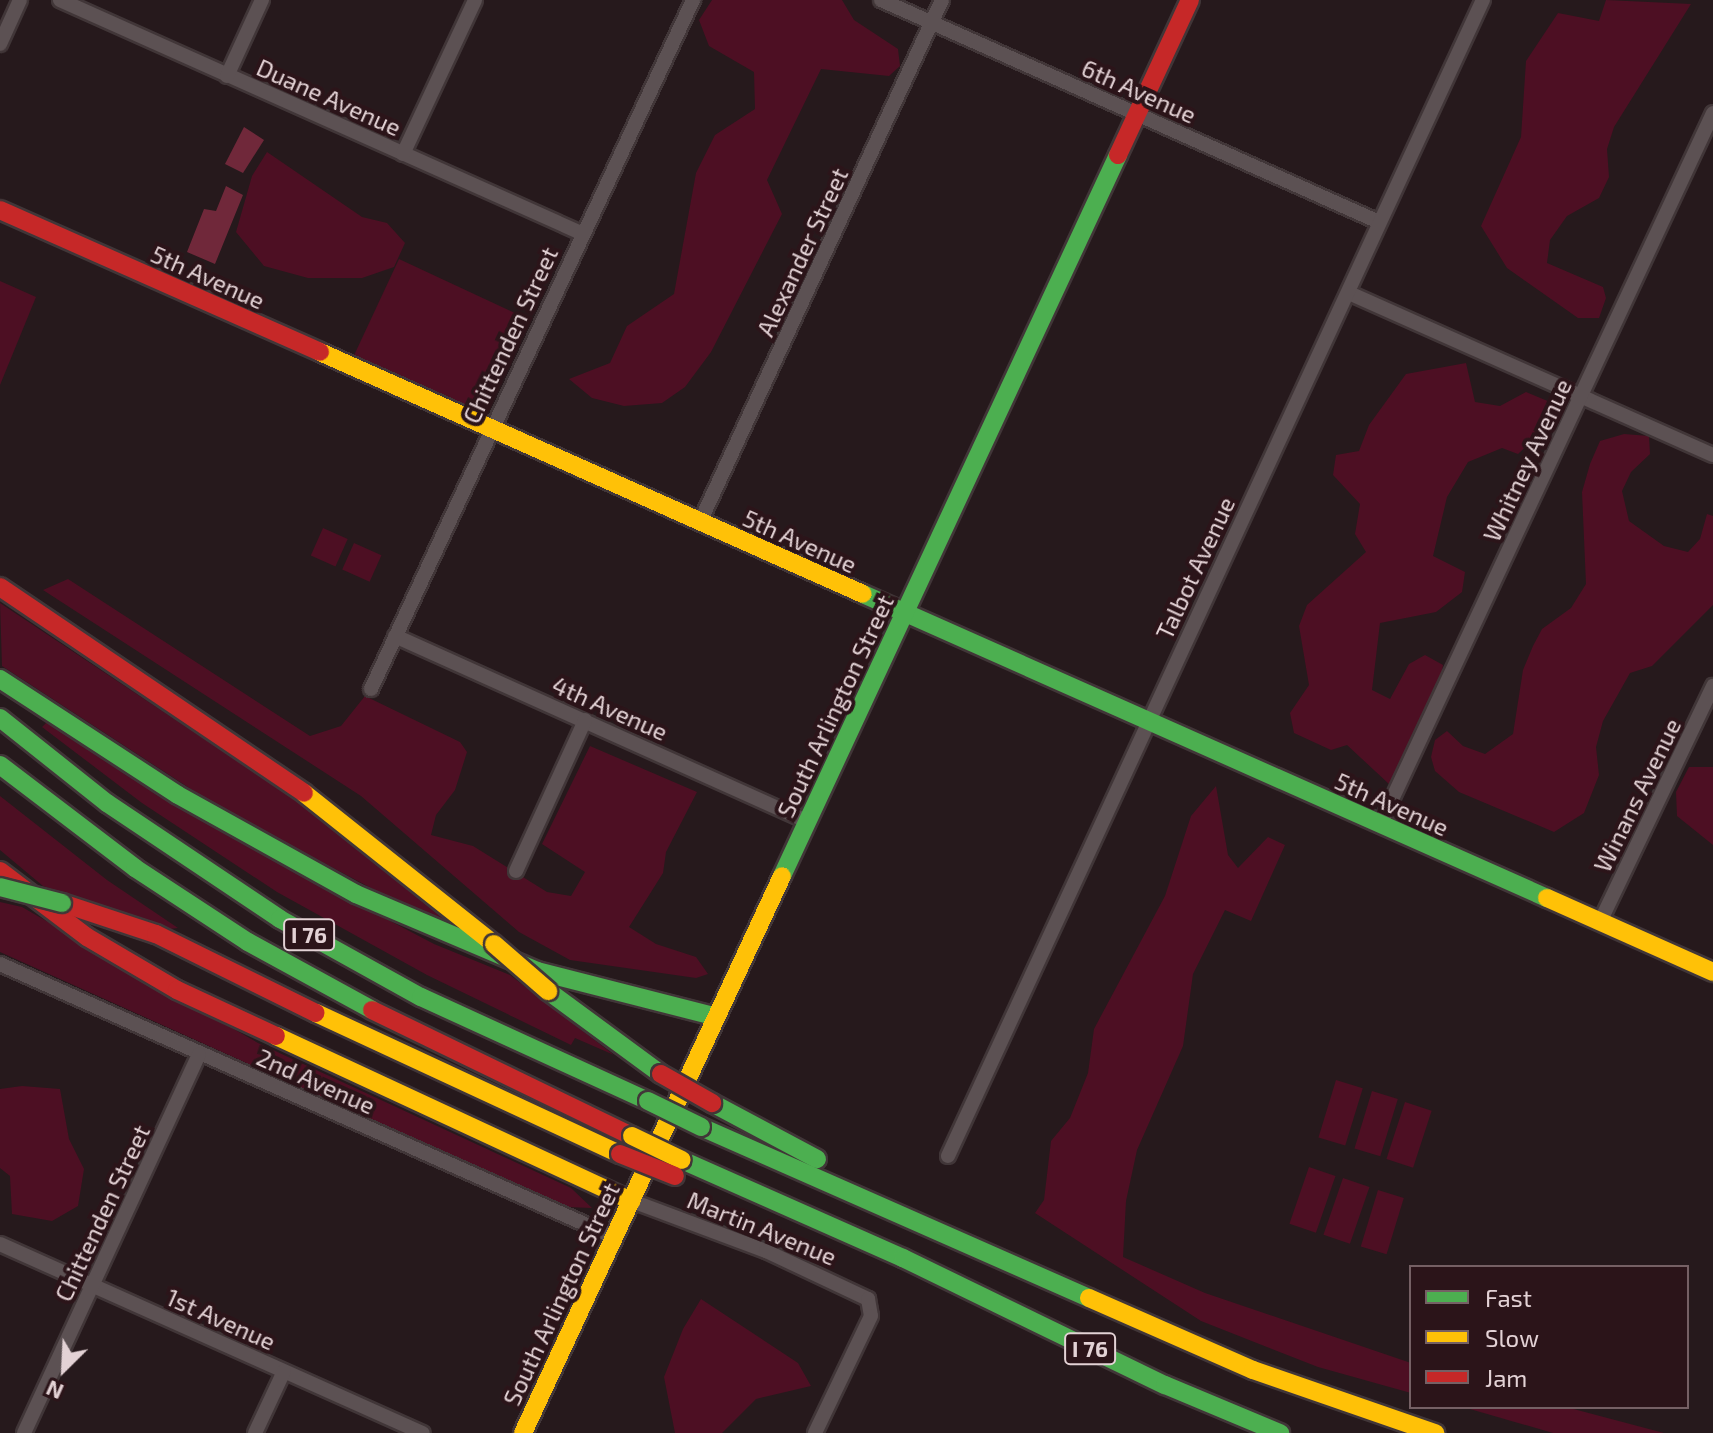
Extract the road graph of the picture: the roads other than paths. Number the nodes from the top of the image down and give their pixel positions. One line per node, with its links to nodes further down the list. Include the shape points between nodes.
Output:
1 (20, 0): 11 (street)
2 (60, 0): 12 (street, Duane Avenue)
3 (262, 0): 12 (street)
4 (475, 0): 15 (street)
5 (693, 0): 18 (street, Chittenden Street)
6 (881, 0): 10 (street, 6th Avenue)
7 (942, 0): 10 (street, Alexander Street)
8 (1190, 0): 14 (main road, South Arlington Street)
9 (1483, 0): 17 (street, Talbot Avenue)
10 (931, 22): 14 (street, 6th Avenue); 23 (street, Alexander Street)
11 (0, 44)
12 (227, 76): 15 (street, Duane Avenue)
13 (1713, 113): 20 (street, Whitney Avenue)
14 (1138, 115): 17 (street, 6th Avenue); 25 (main road, South Arlington Street)
15 (403, 154): 18 (street, Duane Avenue)
16 (0, 210): 21 (main road, 5th Avenue)
17 (1379, 222): 19 (street, Talbot Avenue)
18 (581, 233): 21 (street, Chittenden Street)
19 (1349, 293): 20 (street); 32 (street, Talbot Avenue)
20 (1581, 396): 22 (street); 35 (street, Whitney Avenue)
21 (491, 429): 23 (main road, 5th Avenue); 26 (street, Chittenden Street)
22 (1713, 455)
23 (700, 522): 25 (main road, 5th Avenue)
24 (0, 587): 49 (main road, bridge, via 335,814 548,991 661,1074)
25 (905, 614): 32 (main road, 5th Avenue); 34 (main road, South Arlington Street)
26 (395, 636): 29 (street, Chittenden Street); 31 (street, 4th Avenue)
27 (0, 679): 42 (main road, via 178,795 356,894 537,971)
28 (1713, 686): 39 (street, Winans Avenue)
29 (371, 689)
30 (0, 718): 49 (main road, I 76, bridge, via 107,803 280,919 421,997)
31 (585, 720): 34 (street, 4th Avenue); 37 (street)
32 (1148, 721): 35 (main road, 5th Avenue); 44 (street, Talbot Avenue)
33 (0, 765): 45 (main road, I 76, bridge, via 135,868 248,942 416,1035 632,1136)
34 (807, 821): 42 (main road, South Arlington Street)
35 (1380, 825): 39 (main road, 5th Avenue)
36 (0, 871): 46 (main road, via 87,937 177,990)
37 (516, 871)
38 (0, 887): 45 (main road, bridge, via 166,939 380,1045 620,1154)
39 (1600, 922): 41 (main road, 5th Avenue)
40 (0, 964): 43 (street, 2nd Avenue)
41 (1713, 972)
42 (713, 1016): 46 (main road, South Arlington Street)
43 (199, 1055): 47 (street, 2nd Avenue); 50 (street, Chittenden Street)
44 (948, 1156)
45 (680, 1168): 57 (main road, I 76, via 903,1258 1165,1385)
46 (632, 1201): 47 (main road, South Arlington Street); 56 (street, Martin Avenue, via 766,1251 871,1303 871,1316)
47 (614, 1237): 55 (main road, South Arlington Street)
48 (0, 1244): 50 (street, 1st Avenue)
49 (1016, 1265): 58 (main road, I 76, via 1253,1370)
50 (92, 1286): 51 (street, 1st Avenue); 52 (street, Chittenden Street)
51 (284, 1371): 53 (street); 54 (street, 1st Avenue)
52 (24, 1433)
53 (255, 1433)
54 (423, 1433)
55 (523, 1433)
56 (815, 1433)
57 (1280, 1433)
58 (1435, 1433)

